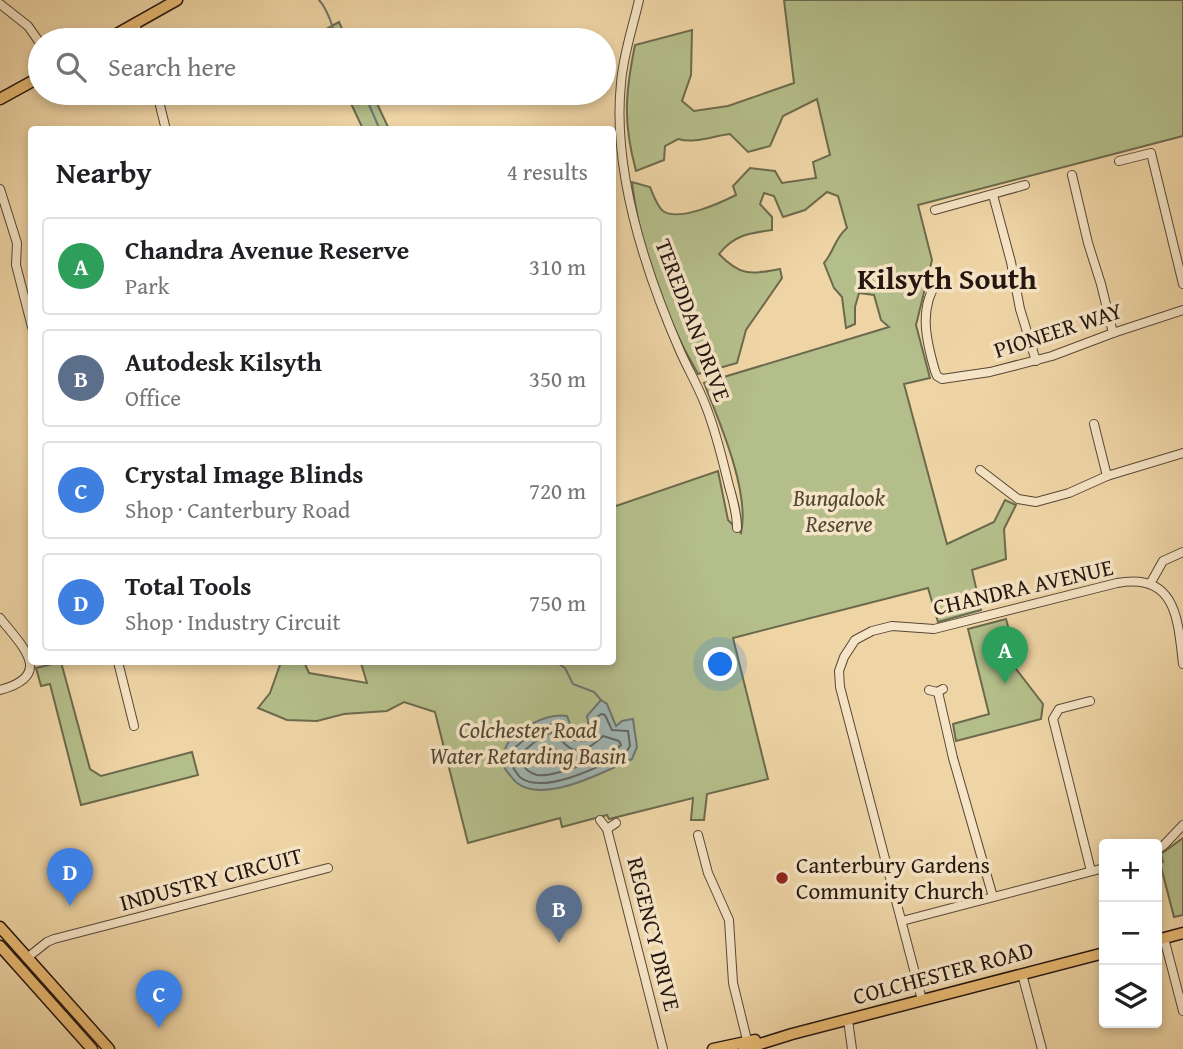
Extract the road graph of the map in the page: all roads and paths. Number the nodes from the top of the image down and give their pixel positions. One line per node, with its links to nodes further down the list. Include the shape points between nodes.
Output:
1 (177, 0): 4 (main road)
2 (639, 0): 28 (street, TEREDDAN DRIVE, via 621,82 625,172 653,283 717,439)
3 (0, 4): 5 (street)
4 (134, 24): 6 (main road); 7 (street)
5 (29, 28)
6 (127, 28)
7 (136, 28)
8 (28, 84): 9 (main road)
9 (0, 99)
10 (160, 105): 11 (street)
11 (165, 126)
12 (1119, 161): 19 (street, via 1151,153)
13 (1072, 175): 22 (street)
14 (1025, 185): 16 (street)
15 (0, 189): 21 (street, via 17,243 16,265)
16 (993, 195): 17 (street); 23 (street)
17 (935, 210)
18 (939, 279): 23 (street, PIONEER WAY, via 924,324 937,376 990,372)
19 (1183, 284)
20 (1183, 310): 22 (street, PIONEER WAY)
21 (28, 312)
22 (1113, 332): 23 (street, PIONEER WAY)
23 (1036, 360)
24 (1094, 424): 27 (street)
25 (1183, 453): 27 (street)
26 (980, 470): 27 (street, via 1018,499 1036,502)
27 (1107, 476)
28 (737, 528)
29 (1183, 552): 30 (street, via 1163,561)
30 (1150, 584): 33 (street, via 1173,605); 50 (street, CHANDRA AVENUE, via 1117,583 934,629 882,628 863,635 849,648 839,671 840,687)
31 (0, 618): 32 (street)
32 (28, 653)
33 (1183, 664)
34 (30, 665): 36 (street, via 19,684)
35 (119, 665): 39 (street)
36 (0, 690)
37 (937, 690): 49 (street)
38 (1090, 701): 48 (street, via 1059,709 1053,719)
39 (135, 726)
40 (600, 820): 43 (street, REGENCY DRIVE)
41 (617, 823): 43 (street)
42 (1182, 828): 45 (street)
43 (607, 830): 65 (street, REGENCY DRIVE)
44 (698, 835): 62 (street, via 708,873 729,920 733,984)
45 (1162, 846)
46 (328, 868): 57 (street, INDUSTRY CIRCUIT, via 54,939)
47 (1099, 869): 48 (street)
48 (1091, 871): 49 (street)
49 (993, 897): 50 (street)
50 (902, 921): 59 (street, CHANDRA AVENUE)
51 (0, 927): 57 (main road)
52 (1183, 933): 53 (main road)
53 (1162, 938)
54 (1162, 945): 60 (street)
55 (0, 946): 63 (main road)
56 (1099, 954): 58 (main road, COLCHESTER ROAD)
57 (27, 958): 64 (main road)
58 (1022, 975): 59 (main road, COLCHESTER ROAD); 68 (street)
59 (922, 1000): 61 (main road, COLCHESTER ROAD)
60 (1183, 1011)
61 (848, 1020): 62 (main road, COLCHESTER ROAD); 67 (street)
62 (747, 1046): 66 (main road, COLCHESTER ROAD)
63 (92, 1049)
64 (109, 1049)
65 (663, 1049)
66 (713, 1049)
67 (852, 1049)
68 (1042, 1049)

